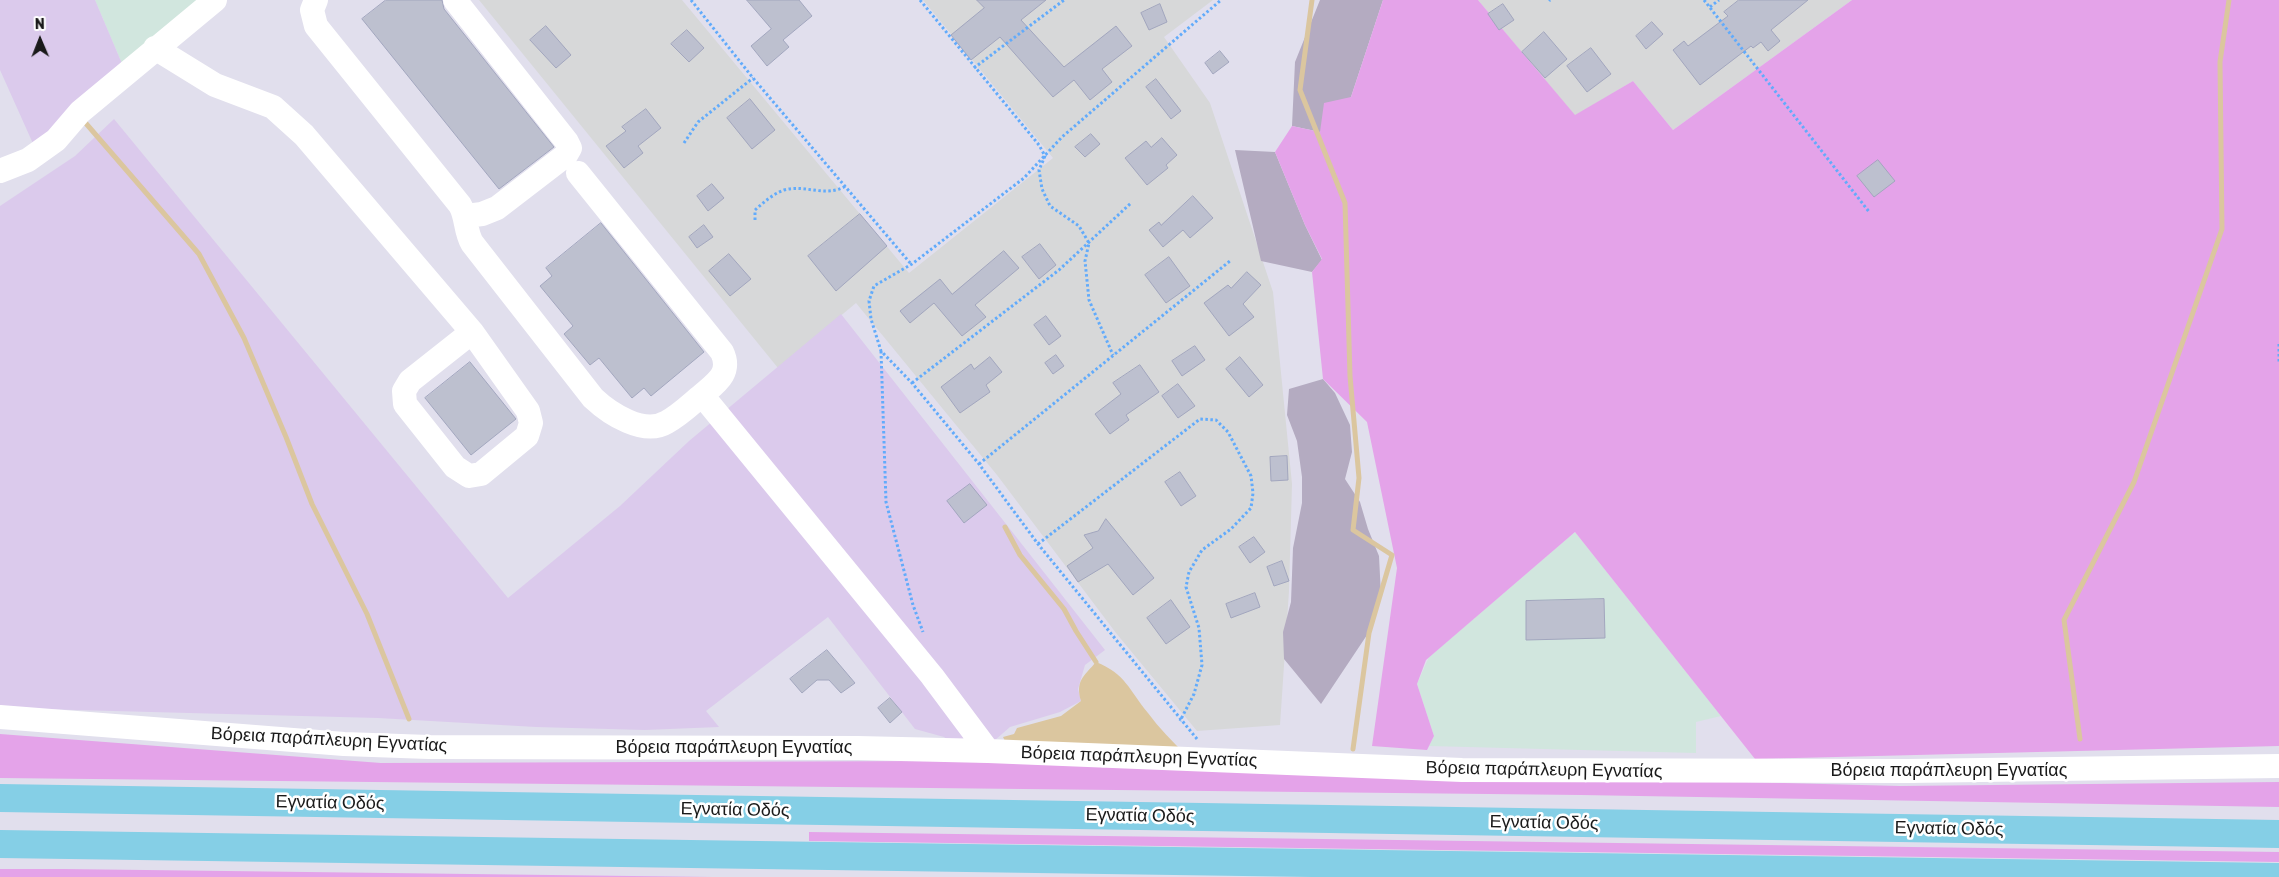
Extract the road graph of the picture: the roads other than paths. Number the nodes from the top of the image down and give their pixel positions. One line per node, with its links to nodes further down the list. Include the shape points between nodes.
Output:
1 (216, 0): 4 (street)
2 (316, 0): 7 (street, via 312,10 316,26)
3 (456, 0): 7 (street, via 570,148 566,155 497,208)
4 (155, 48): 5 (street, via 80,112 56,140 28,160); 8 (street, via 216,85 273,107 304,135)
5 (0, 171)
6 (578, 173): 9 (street, via 722,352 726,362 723,375)
7 (466, 216): 9 (street, via 472,243 588,391 605,408 627,420 656,426 668,422)
8 (472, 332): 8 (street, via 528,412 531,423 527,436 481,474 469,476 455,467 405,404 404,391 410,381)
9 (702, 395): 11 (street, via 932,676)
10 (0, 717): 11 (street, Βόρεια παράπλευρη Εγνατίας, via 382,745)
11 (988, 751): 12 (street, Βόρεια παράπλευρη Εγνατίας, via 1462,770 1609,772)
12 (2279, 766)
13 (0, 798): 14 (highway, Εγνατία Οδός)
14 (2279, 834)
15 (0, 844): 16 (highway)
16 (2279, 877)

